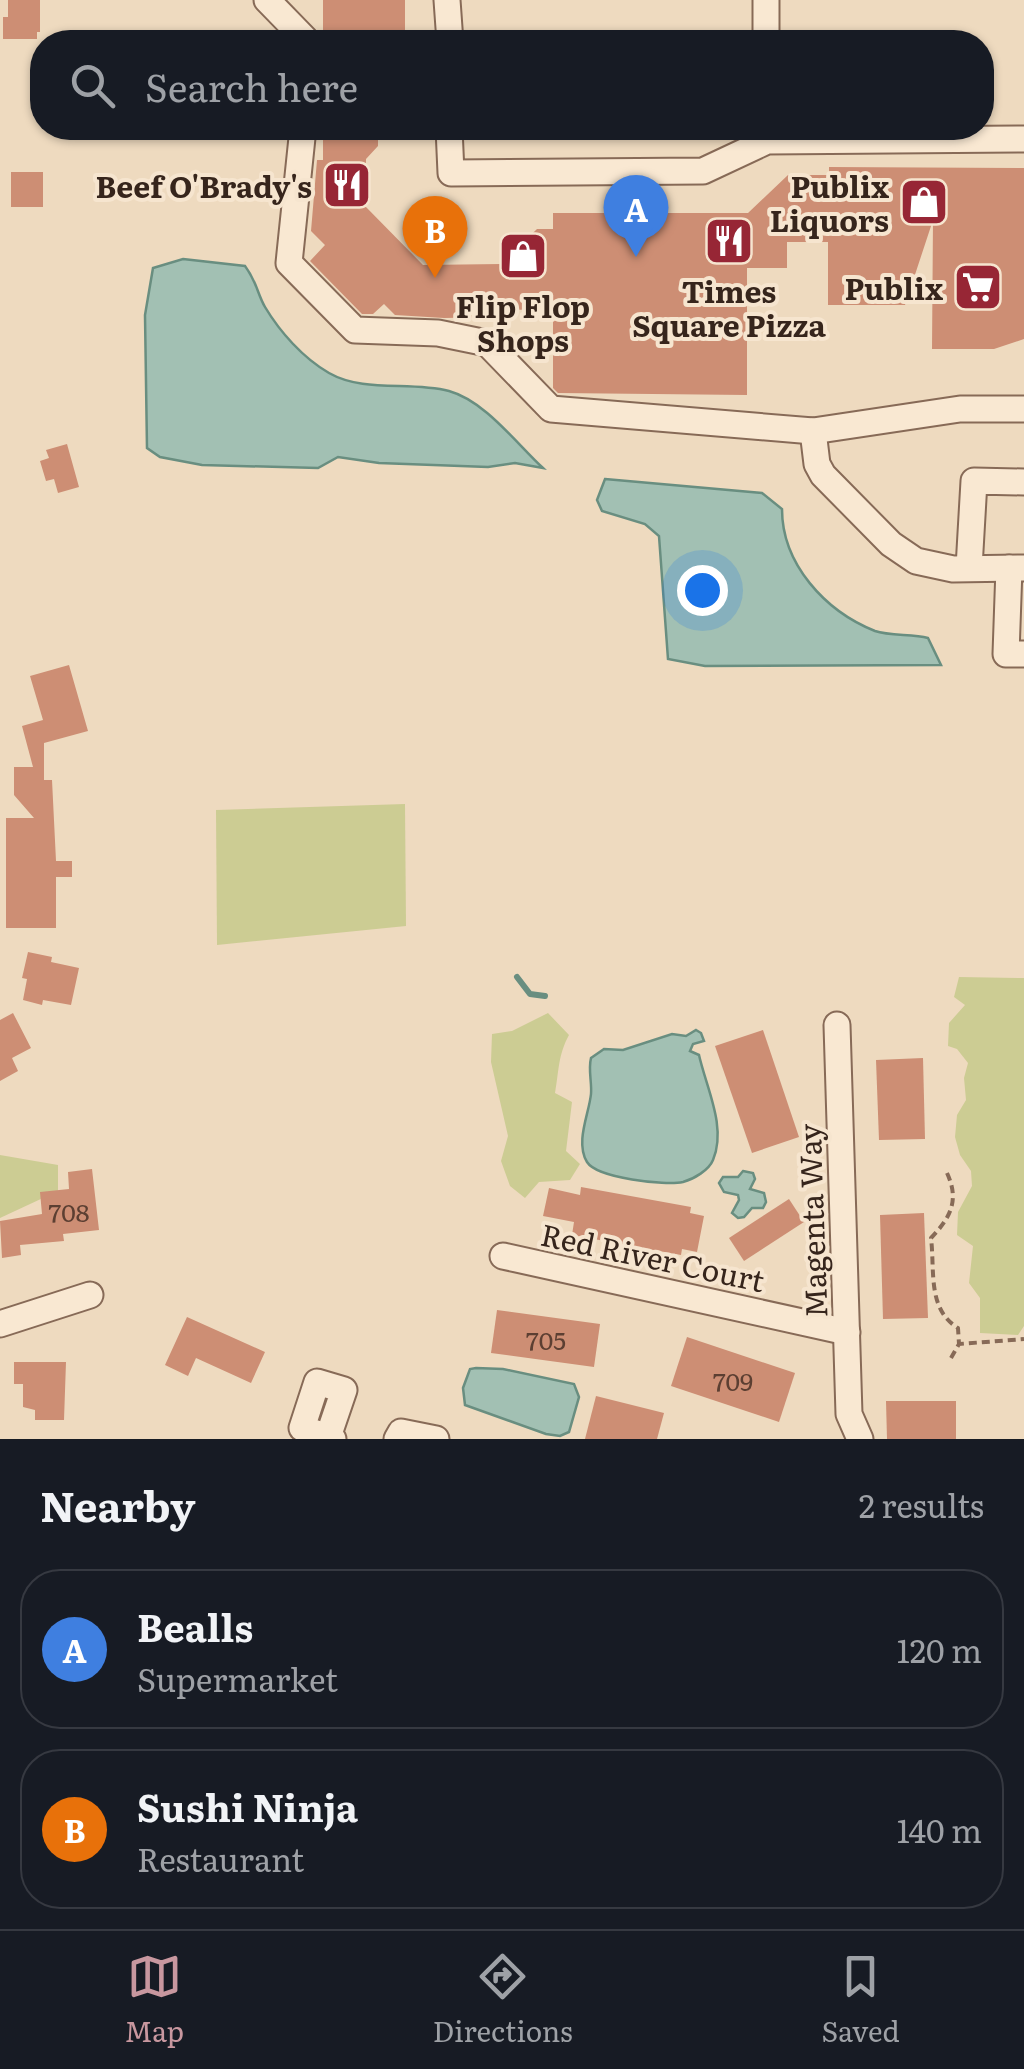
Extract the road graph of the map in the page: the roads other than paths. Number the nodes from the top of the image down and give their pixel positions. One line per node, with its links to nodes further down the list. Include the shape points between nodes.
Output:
1 (267, 0): 4 (street)
2 (448, 0): 5 (street)
3 (766, 0): 6 (street)
4 (297, 30)
5 (449, 30)
6 (766, 30)
7 (994, 139): 11 (street)
8 (302, 140): 13 (street, via 288,262 354,330 438,332 487,343 551,409)
9 (450, 140): 10 (street, via 451,174 704,170)
10 (756, 140)
11 (1024, 140)
12 (1024, 409): 13 (street, via 960,410)
13 (813, 431): 15 (street, via 816,464 891,544 934,567)
14 (1024, 482): 15 (street, via 974,481)
15 (969, 568): 16 (street)
16 (1017, 568): 17 (street, via 1006,654)
17 (1024, 654)
18 (837, 1026): 22 (street, Magenta Way)
19 (503, 1256): 22 (street, Red River Court)
20 (90, 1295): 21 (street)
21 (0, 1324)
22 (846, 1332): 23 (street, Magenta Way)
23 (849, 1414): 26 (street, Magenta Way); 27 (street, Magenta Way)
24 (399, 1436): 25 (street)
25 (436, 1439)
26 (838, 1439)
27 (860, 1439)

